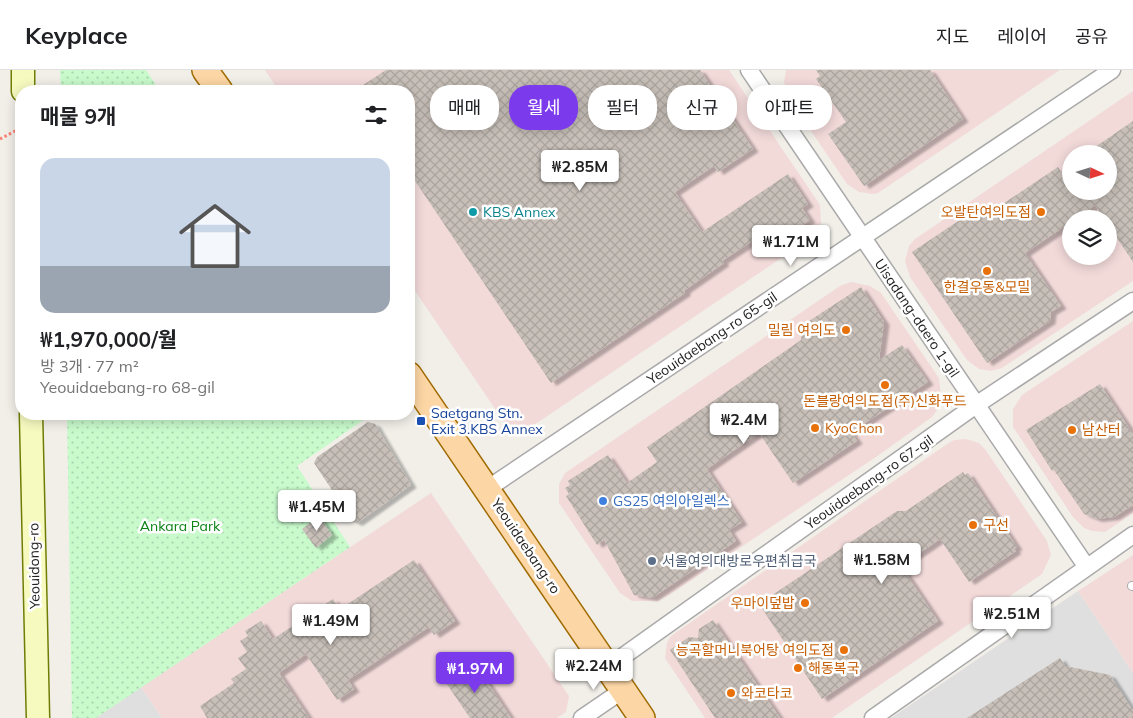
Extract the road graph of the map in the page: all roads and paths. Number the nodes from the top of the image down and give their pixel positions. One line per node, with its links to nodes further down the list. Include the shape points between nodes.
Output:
1 (23, 70): 5 (main road)
2 (206, 70): 6 (main road)
3 (749, 70): 9 (street, Uisadang-daero 1-gil)
4 (1112, 70): 9 (street, Yeouidaebang-ro 65-gil)
5 (24, 85)
6 (216, 85)
7 (15, 131): 8 (path)
8 (0, 139)
9 (863, 238): 12 (street, Uisadang-daero 1-gil); 14 (street, Yeouidaebang-ro 65-gil)
10 (1133, 301): 12 (street, Yeouidaebang-ro 67-gil)
11 (415, 384): 14 (main road, Yeouidaebang-ro)
12 (976, 405): 16 (street, Uisadang-daero 1-gil); 17 (street, Yeouidaebang-ro 67-gil)
13 (30, 420): 19 (main road, Yeouidong-ro)
14 (487, 489): 17 (main road, Yeouidaebang-ro)
15 (1133, 535): 16 (street)
16 (1086, 566): 22 (street)
17 (608, 667): 18 (main road, Yeouidaebang-ro)
18 (623, 690): 20 (street); 21 (main road, Yeouidaebang-ro)
19 (38, 718)
20 (582, 718)
21 (642, 718)
22 (873, 718)

